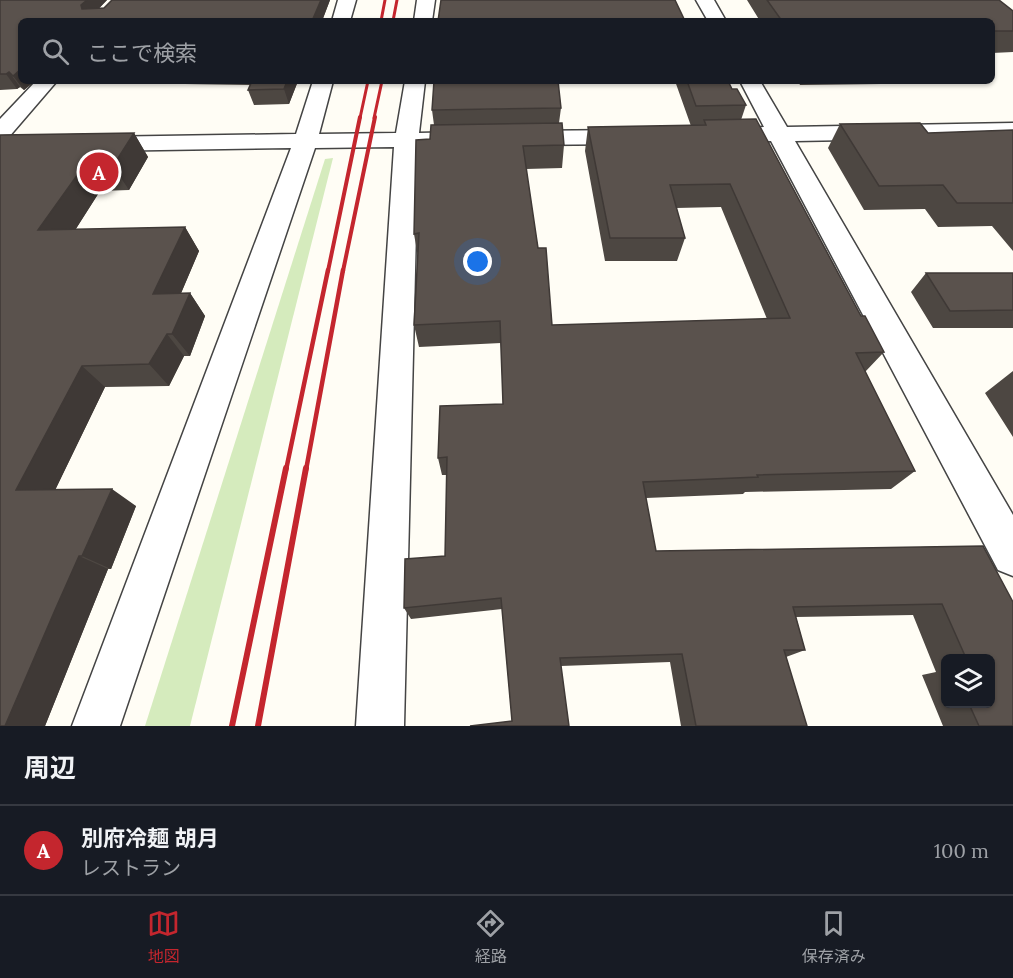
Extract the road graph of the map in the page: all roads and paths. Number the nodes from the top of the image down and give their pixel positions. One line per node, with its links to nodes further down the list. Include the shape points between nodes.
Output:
1 (347, 0): 4 (street)
2 (426, 0): 5 (street)
3 (705, 0): 6 (street)
4 (342, 18)
5 (423, 18)
6 (715, 18)
7 (43, 84): 12 (street)
8 (322, 84): 17 (street)
9 (415, 84): 16 (street)
10 (752, 84): 13 (street)
11 (1013, 130): 13 (street)
12 (0, 133)
13 (780, 134): 15 (street); 21 (street)
14 (652, 136): 16 (street)
15 (698, 136)
16 (407, 140): 17 (street); 23 (street)
17 (305, 142): 18 (street); 22 (street)
18 (71, 144)
19 (0, 145): 20 (street)
20 (24, 145)
21 (1013, 555)
22 (96, 726)
23 (380, 726)

